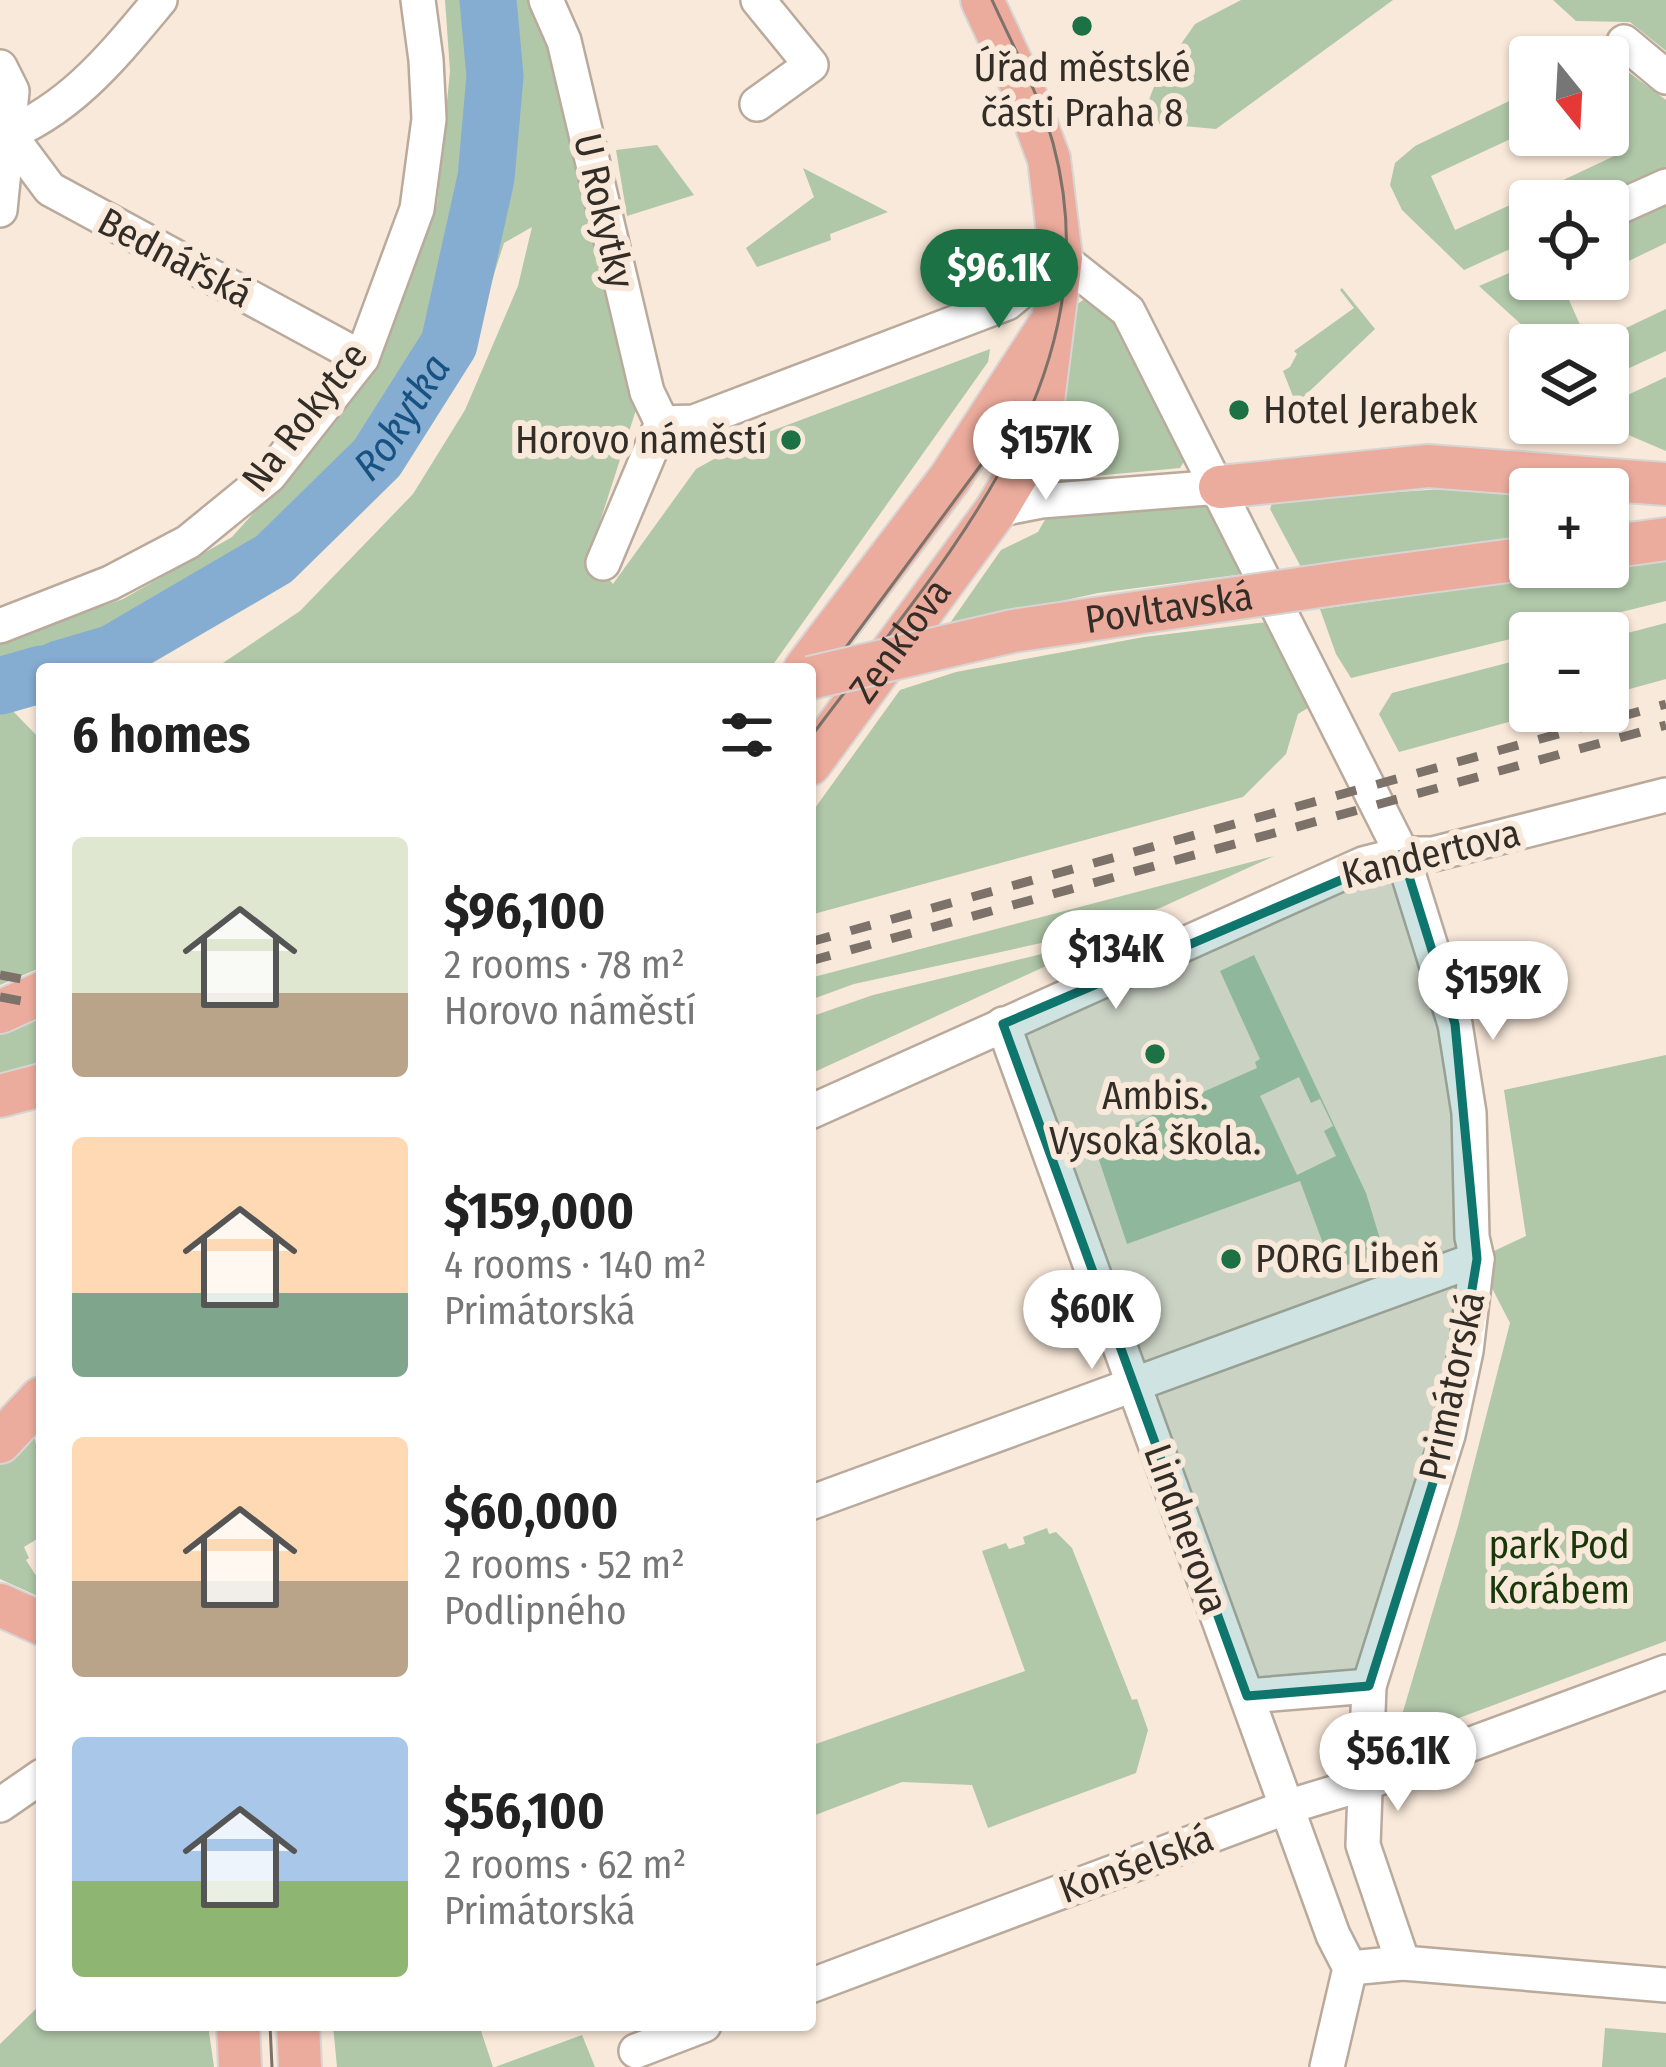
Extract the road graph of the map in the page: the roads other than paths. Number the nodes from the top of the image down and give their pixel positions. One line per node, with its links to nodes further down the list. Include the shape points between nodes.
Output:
1 (160, 0): 10 (street, via 94,78)
2 (418, 0): 16 (street, Na Rokytce, via 429,119 417,209)
3 (546, 0): 17 (street, U Rokytky, via 565,41 647,392)
4 (758, 0): 9 (street, via 811,65)
5 (982, 0): 14 (main road, Zenklova, via 1049,159)
6 (1629, 46): 8 (street)
7 (0, 67): 10 (street, via 12,91)
8 (1666, 77)
9 (757, 104)
10 (5, 136): 13 (street); 16 (street, Bednářská, via 50,190)
11 (1666, 186): 12 (street)
12 (1629, 203)
13 (0, 210)
14 (1061, 258): 15 (main road, Zenklova); 17 (street, via 1007,303 694,422); 19 (street, Primátorská, via 1128,311)
15 (1055, 316): 20 (main road, Zenklova, via 1040,425); 26 (main road, Zenklova, via 960,463)
16 (362, 358): 25 (street, Na Rokytce, via 268,476 188,542)
17 (662, 423): 24 (street)
18 (1666, 484): 19 (main road, via 1428,466)
19 (1220, 487): 20 (street); 30 (street, Primátorská)
20 (996, 510): 28 (main road, Zenklova)
21 (1666, 539): 22 (main road)
22 (1629, 544)
23 (1509, 561): 27 (main road, Povltavská, bridge, via 1012,631)
24 (603, 563)
25 (0, 626)
26 (810, 663)
27 (816, 677)
28 (816, 756)
29 (1666, 795): 30 (street, Kandertova, via 1433,854)
30 (1402, 854): 33 (street, Kandertova, via 1363,864); 37 (street, Primátorská, via 1455,1024)
31 (36, 996): 32 (main road)
32 (0, 1012)
33 (1004, 1024): 36 (street, Kandertova); 38 (street, Lindnerova)
34 (36, 1087): 35 (main road)
35 (0, 1096)
36 (816, 1109)
37 (1477, 1259): 38 (street); 49 (street, Primátorská, via 1448,1435)
38 (1134, 1386): 45 (street); 50 (street, Lindnerova)
39 (36, 1401): 42 (main road)
40 (36, 1403): 43 (main road)
41 (36, 1405): 44 (main road)
42 (0, 1410)
43 (0, 1425)
44 (0, 1442)
45 (816, 1501)
46 (0, 1605): 47 (main road)
47 (36, 1621)
48 (1666, 1672): 52 (street, Konšelská)
49 (1369, 1686): 50 (street); 52 (street, Primátorská)
50 (1247, 1696): 54 (street, Lindnerova)
51 (36, 1780): 53 (street)
52 (1363, 1784): 54 (street, Konšelská); 55 (street, Primátorská, via 1363,1845)
53 (0, 1805)
54 (1287, 1808): 56 (street, Lindnerova); 57 (street, Konšelská)
55 (1403, 1963): 56 (street); 58 (street)
56 (1350, 1968): 65 (street)
57 (816, 1984)
58 (1666, 1985)
59 (238, 2031): 63 (main road)
60 (298, 2031): 64 (main road)
61 (687, 2031): 62 (street)
62 (637, 2048)
63 (240, 2067)
64 (300, 2067)
65 (1328, 2067)

